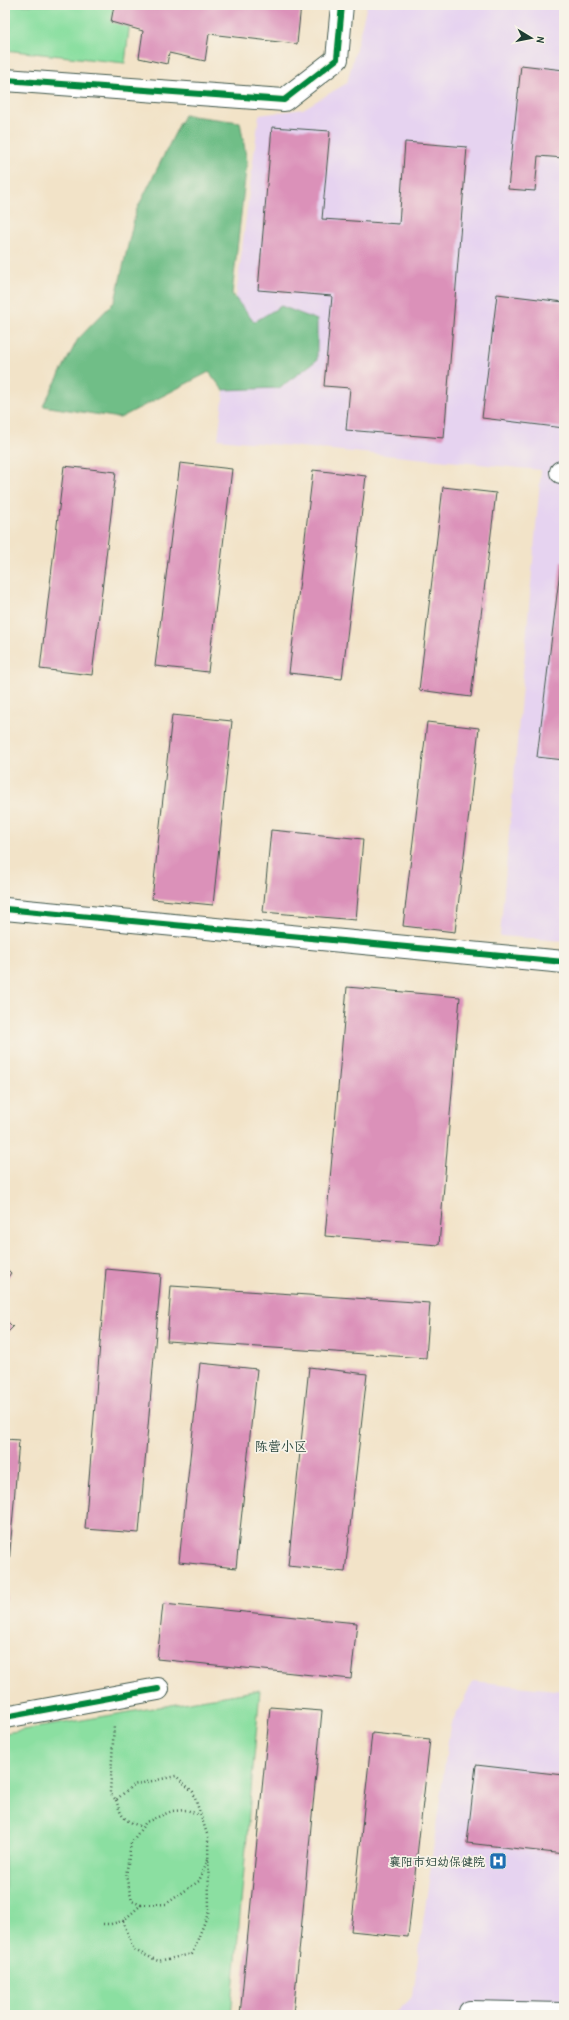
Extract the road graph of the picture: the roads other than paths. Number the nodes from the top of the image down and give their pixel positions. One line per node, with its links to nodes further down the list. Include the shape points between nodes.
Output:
1 (342, 5): 2 (street, via 337,59 284,100)
2 (5, 80)
3 (5, 909): 4 (street)
4 (564, 962)
5 (158, 1689): 6 (street)
6 (5, 1717)
7 (564, 2014): 8 (street, via 470,2012)
8 (470, 2015)

